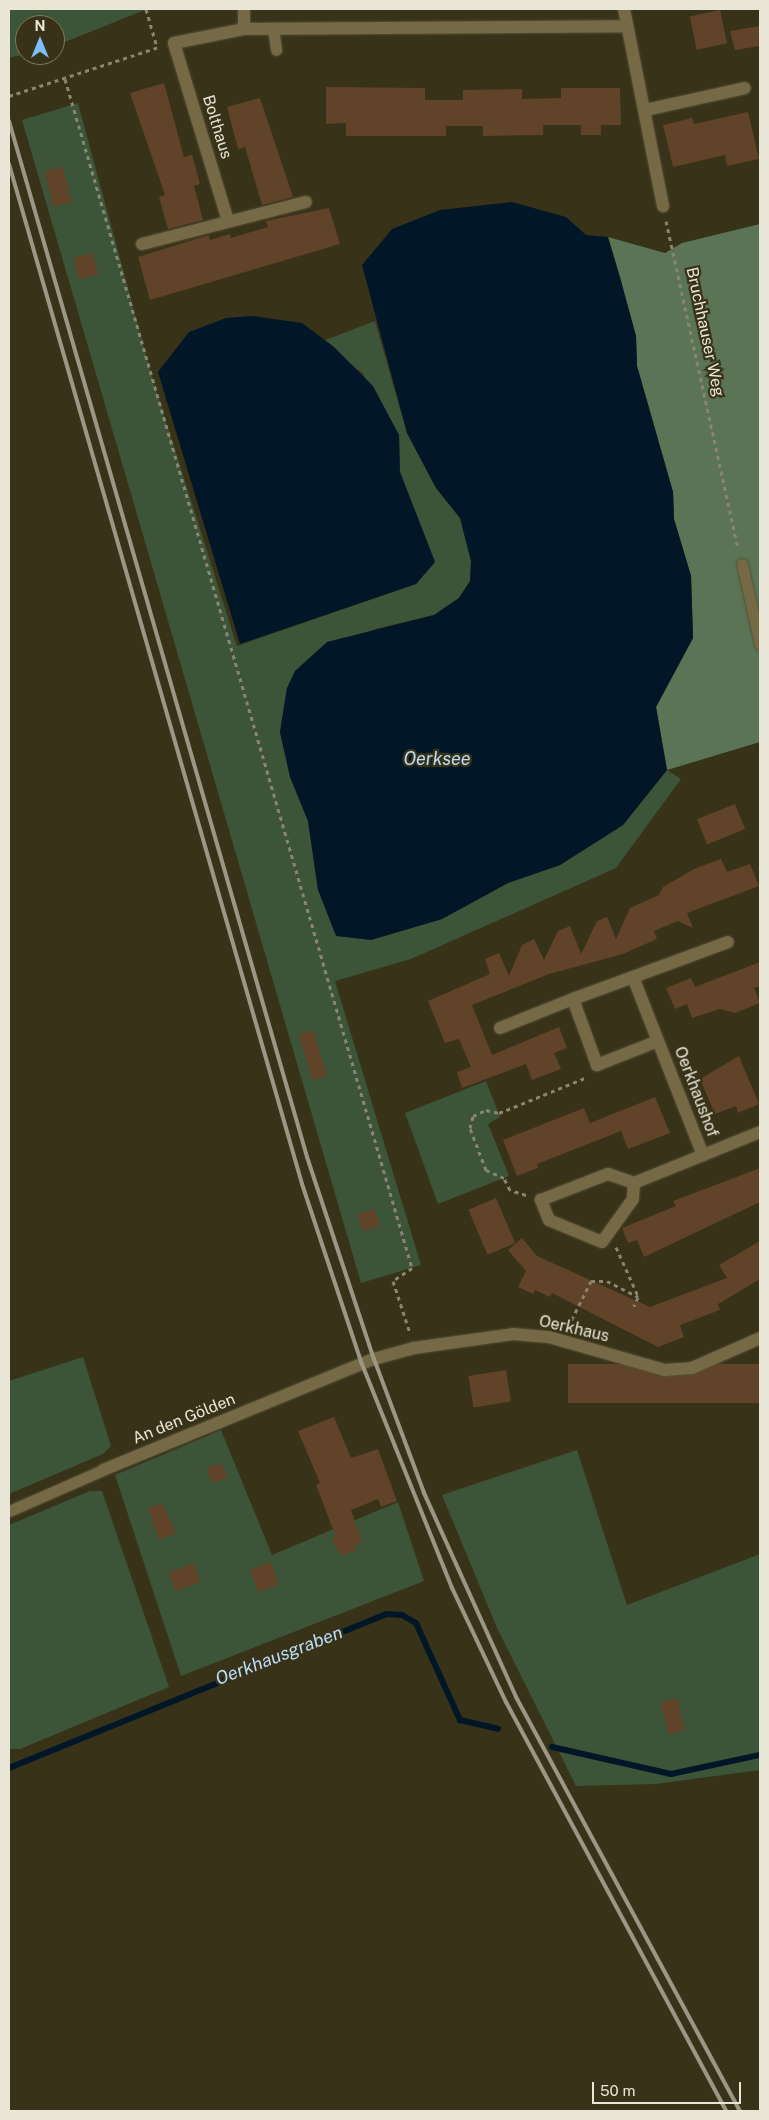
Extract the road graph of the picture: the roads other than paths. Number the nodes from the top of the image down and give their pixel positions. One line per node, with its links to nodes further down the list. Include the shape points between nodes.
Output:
1 (244, 9): 5 (street)
2 (624, 9): 3 (street)
3 (627, 26): 4 (street); 8 (street)
4 (274, 28): 5 (street); 6 (lane)
5 (244, 29): 11 (street, Bolthaus, via 174,43)
6 (276, 50)
7 (745, 88): 8 (street)
8 (645, 110): 10 (street)
9 (306, 202): 11 (street)
10 (663, 206)
11 (228, 221): 12 (street)
12 (142, 244)
13 (741, 562): 14 (lane)
14 (760, 644)
15 (728, 942): 16 (street)
16 (633, 977): 17 (street); 19 (street, Oerkhaushof)
17 (573, 999): 18 (street); 19 (street, Oerkhaushof, via 597,1065)
18 (500, 1028)
19 (658, 1041): 21 (street, Oerkhaushof)
20 (760, 1132): 21 (street, Oerkhaushof)
21 (703, 1155): 22 (street, Oerkhaushof)
22 (634, 1183): 22 (street, via 608,1174 541,1200 549,1220 602,1242 632,1199)
23 (760, 1338): 24 (street, Oerkhaus, via 692,1368 665,1370 561,1340 504,1334 458,1339)
24 (374, 1359): 25 (street, An den Gölden)
25 (103, 1470): 26 (lane, An den Gölden)
26 (9, 1511)

